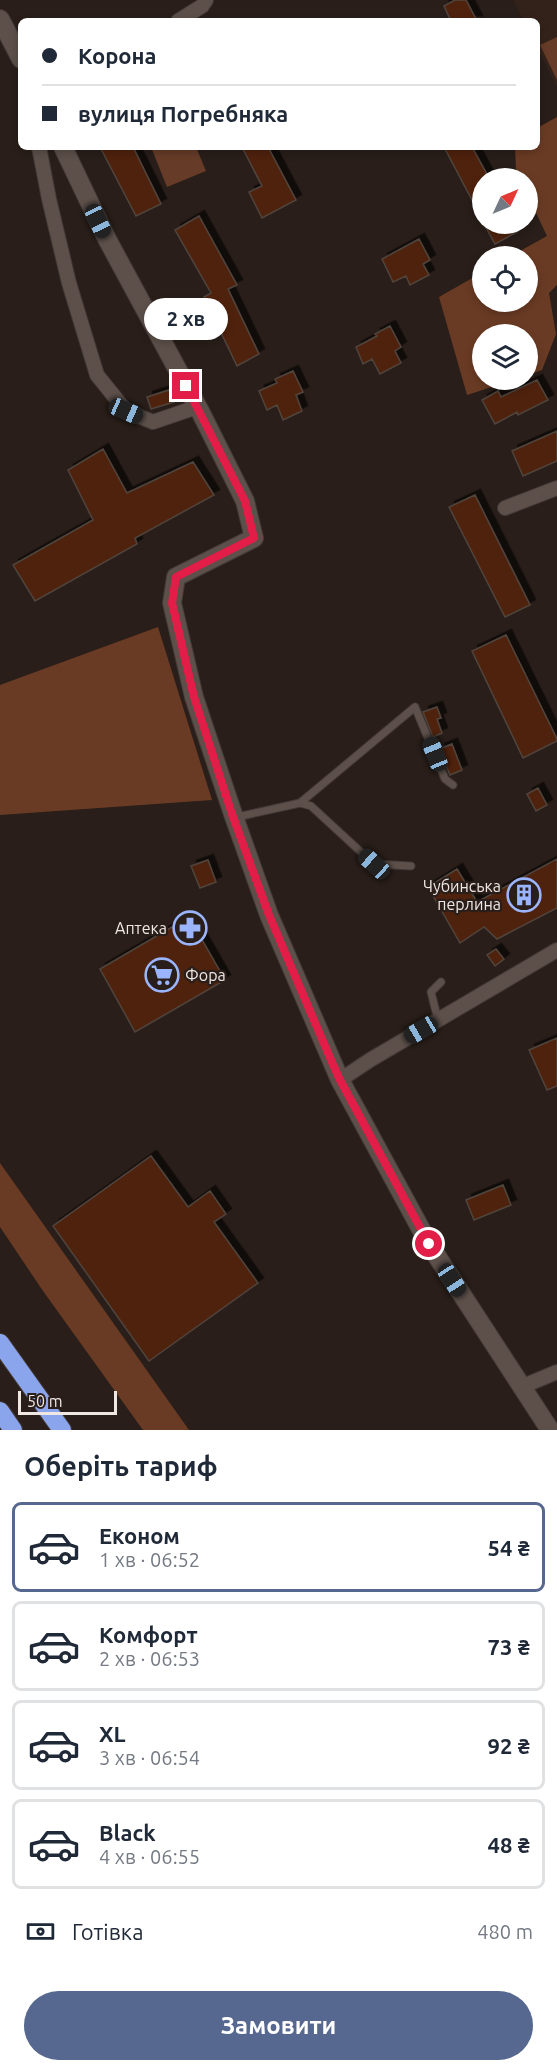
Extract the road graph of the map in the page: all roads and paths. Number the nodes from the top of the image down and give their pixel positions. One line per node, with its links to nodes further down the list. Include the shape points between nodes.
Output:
1 (206, 0): 2 (street)
2 (183, 18)
3 (0, 19): 4 (street)
4 (18, 53)
5 (40, 150): 7 (street, via 69,282 97,375 126,411 153,422)
6 (64, 150): 7 (street)
7 (197, 407): 12 (street, via 245,501 254,538 176,577 172,603 194,697)
8 (557, 488): 9 (street)
9 (505, 508)
10 (453, 785): 11 (lane, via 445,779 415,707)
11 (300, 803): 12 (lane); 13 (lane, via 311,806 374,864)
12 (234, 818): 17 (street, via 269,915)
13 (411, 866)
14 (557, 950): 16 (street)
15 (441, 982): 16 (lane, via 432,992)
16 (438, 1020): 17 (street)
17 (340, 1080): 20 (street, via 429,1244)
18 (0, 1343): 23 (highway)
19 (557, 1372): 20 (street)
20 (521, 1387): 24 (street)
21 (0, 1411): 22 (highway)
22 (13, 1430)
23 (62, 1430)
24 (550, 1430)

